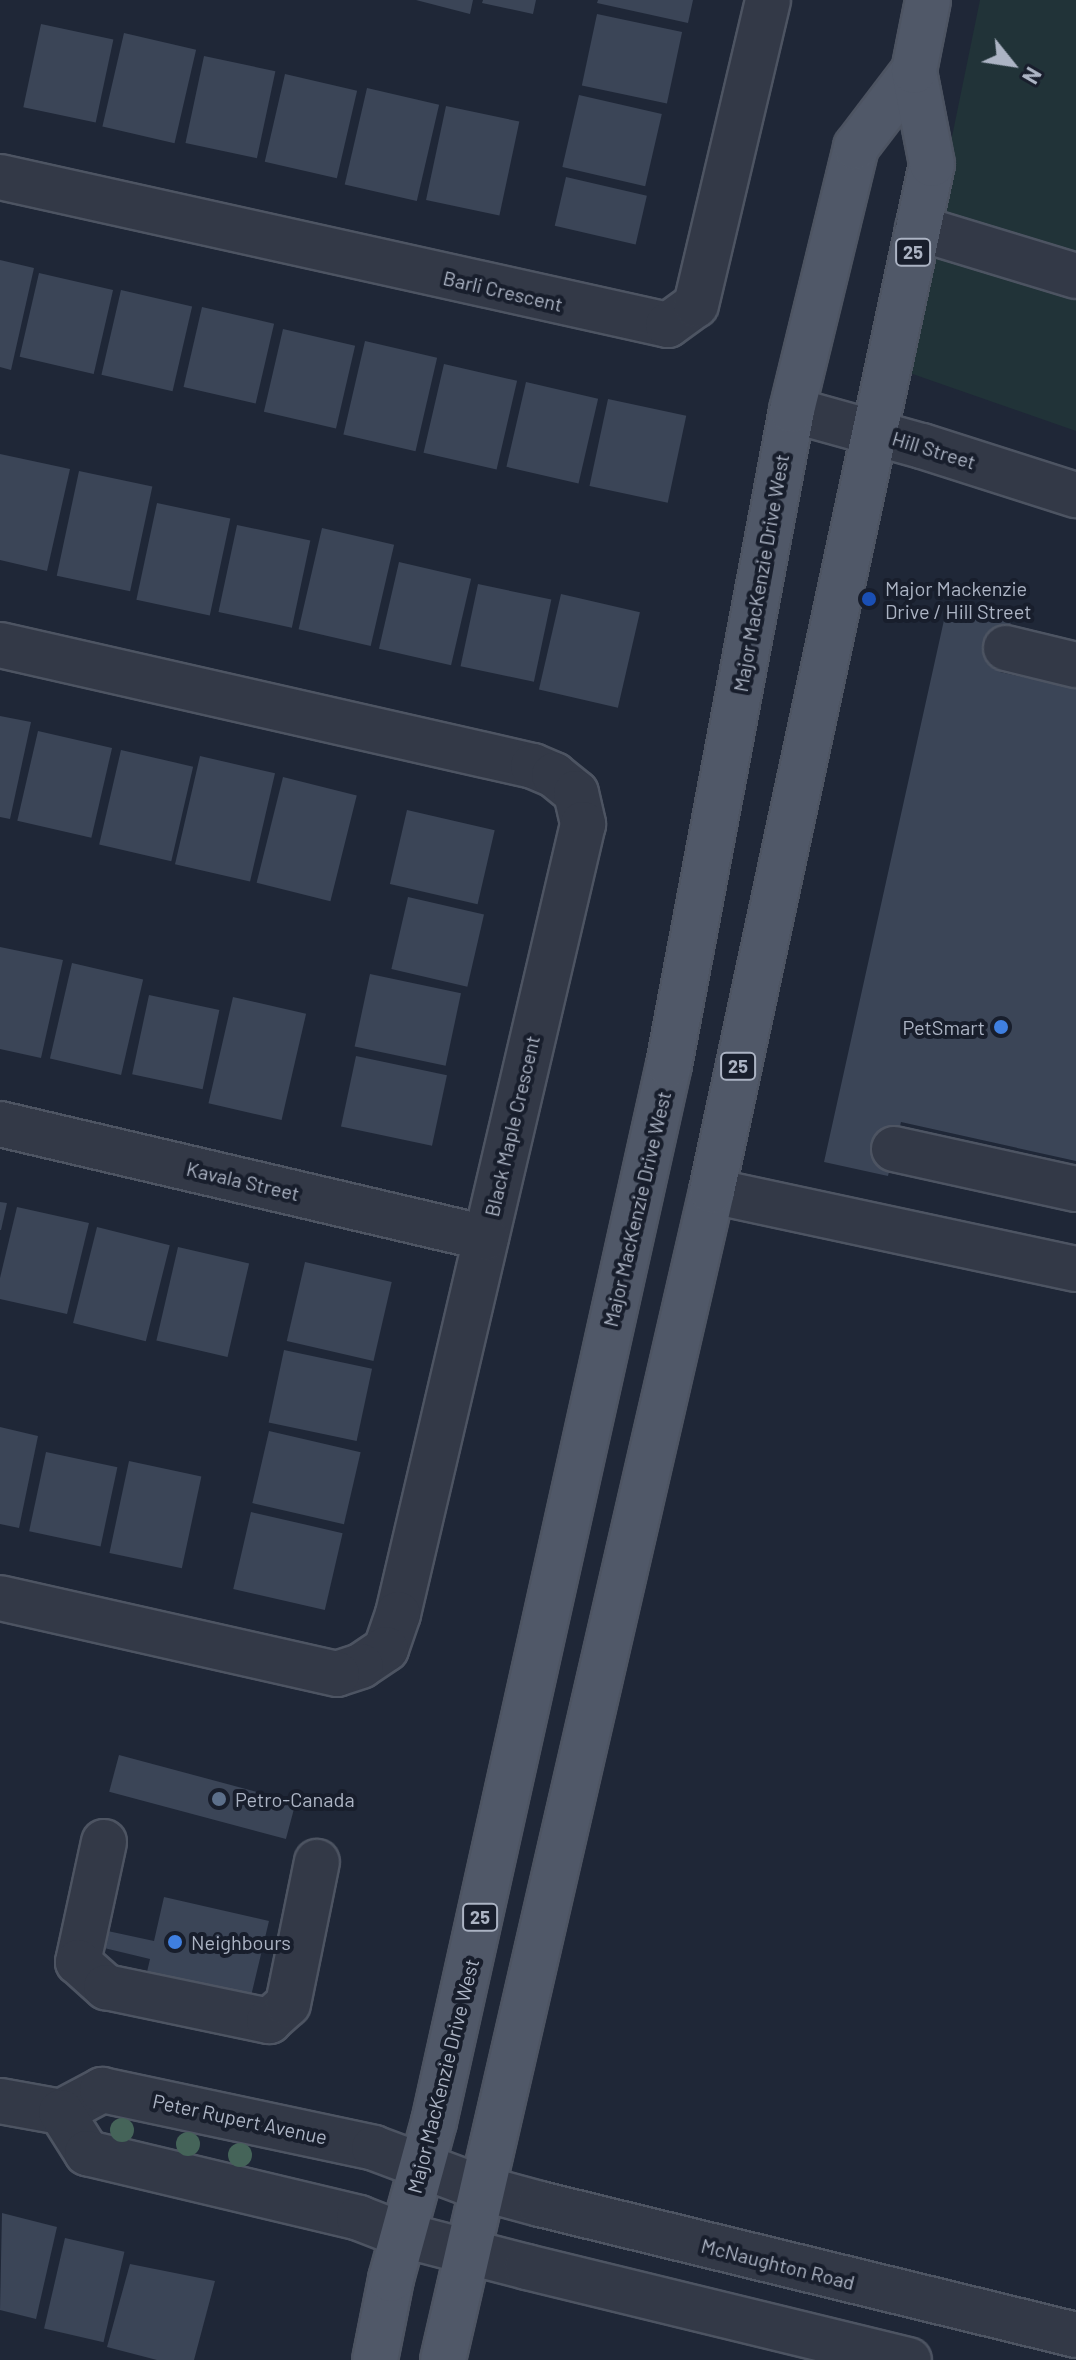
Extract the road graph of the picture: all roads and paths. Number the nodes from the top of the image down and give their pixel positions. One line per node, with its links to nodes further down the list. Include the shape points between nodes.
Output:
1 (768, 0): 4 (street, Barli Crescent, via 696,305 668,325)
2 (928, 0): 3 (main road, Major MacKenzie Drive West / 25)
3 (914, 71): 5 (main road, Major MacKenzie Drive West / 25, via 932,164); 7 (main road, Major MacKenzie Drive West / 25, via 856,147)
4 (0, 177)
5 (918, 228): 6 (street); 8 (main road, Major MacKenzie Drive West / 25)
6 (1076, 276)
7 (792, 410): 8 (street, Hill Street); 24 (main road, Major MacKenzie Drive West / 25, via 669,1065)
8 (873, 432): 9 (street, Hill Street); 16 (main road, Major MacKenzie Drive West / 25)
9 (1076, 495)
10 (0, 645): 17 (street, Black Maple Crescent, via 533,766 576,793 583,824)
11 (1006, 648): 12 (street)
12 (1076, 665)
13 (0, 1124): 17 (street, Kavala Street)
14 (894, 1149): 15 (street)
15 (1076, 1189)
16 (712, 1191): 18 (street); 25 (main road, Major MacKenzie Drive West / 25)
17 (486, 1238): 19 (street, Black Maple Crescent, via 386,1649 337,1674)
18 (1076, 1269)
19 (0, 1598)
20 (104, 1842): 21 (street, via 78,1962 106,1987 269,2021 288,2004)
21 (317, 1862)
22 (0, 2101): 23 (street)
23 (61, 2112): 24 (street, Peter Rupert Avenue, via 102,2090 374,2148); 26 (street, via 87,2153 359,2218)
24 (421, 2168): 25 (street, Peter Rupert Avenue); 26 (main road, Major MacKenzie Drive West / 25)
25 (481, 2188): 27 (main road, Major MacKenzie Drive West / 25); 28 (street, McNaughton Road)
26 (403, 2235): 27 (street); 29 (main road, Major MacKenzie Drive West / 25)
27 (467, 2251): 30 (main road, Major MacKenzie Drive West / 25); 31 (street)
28 (1076, 2335)
29 (375, 2360)
30 (443, 2360)
31 (909, 2360)

